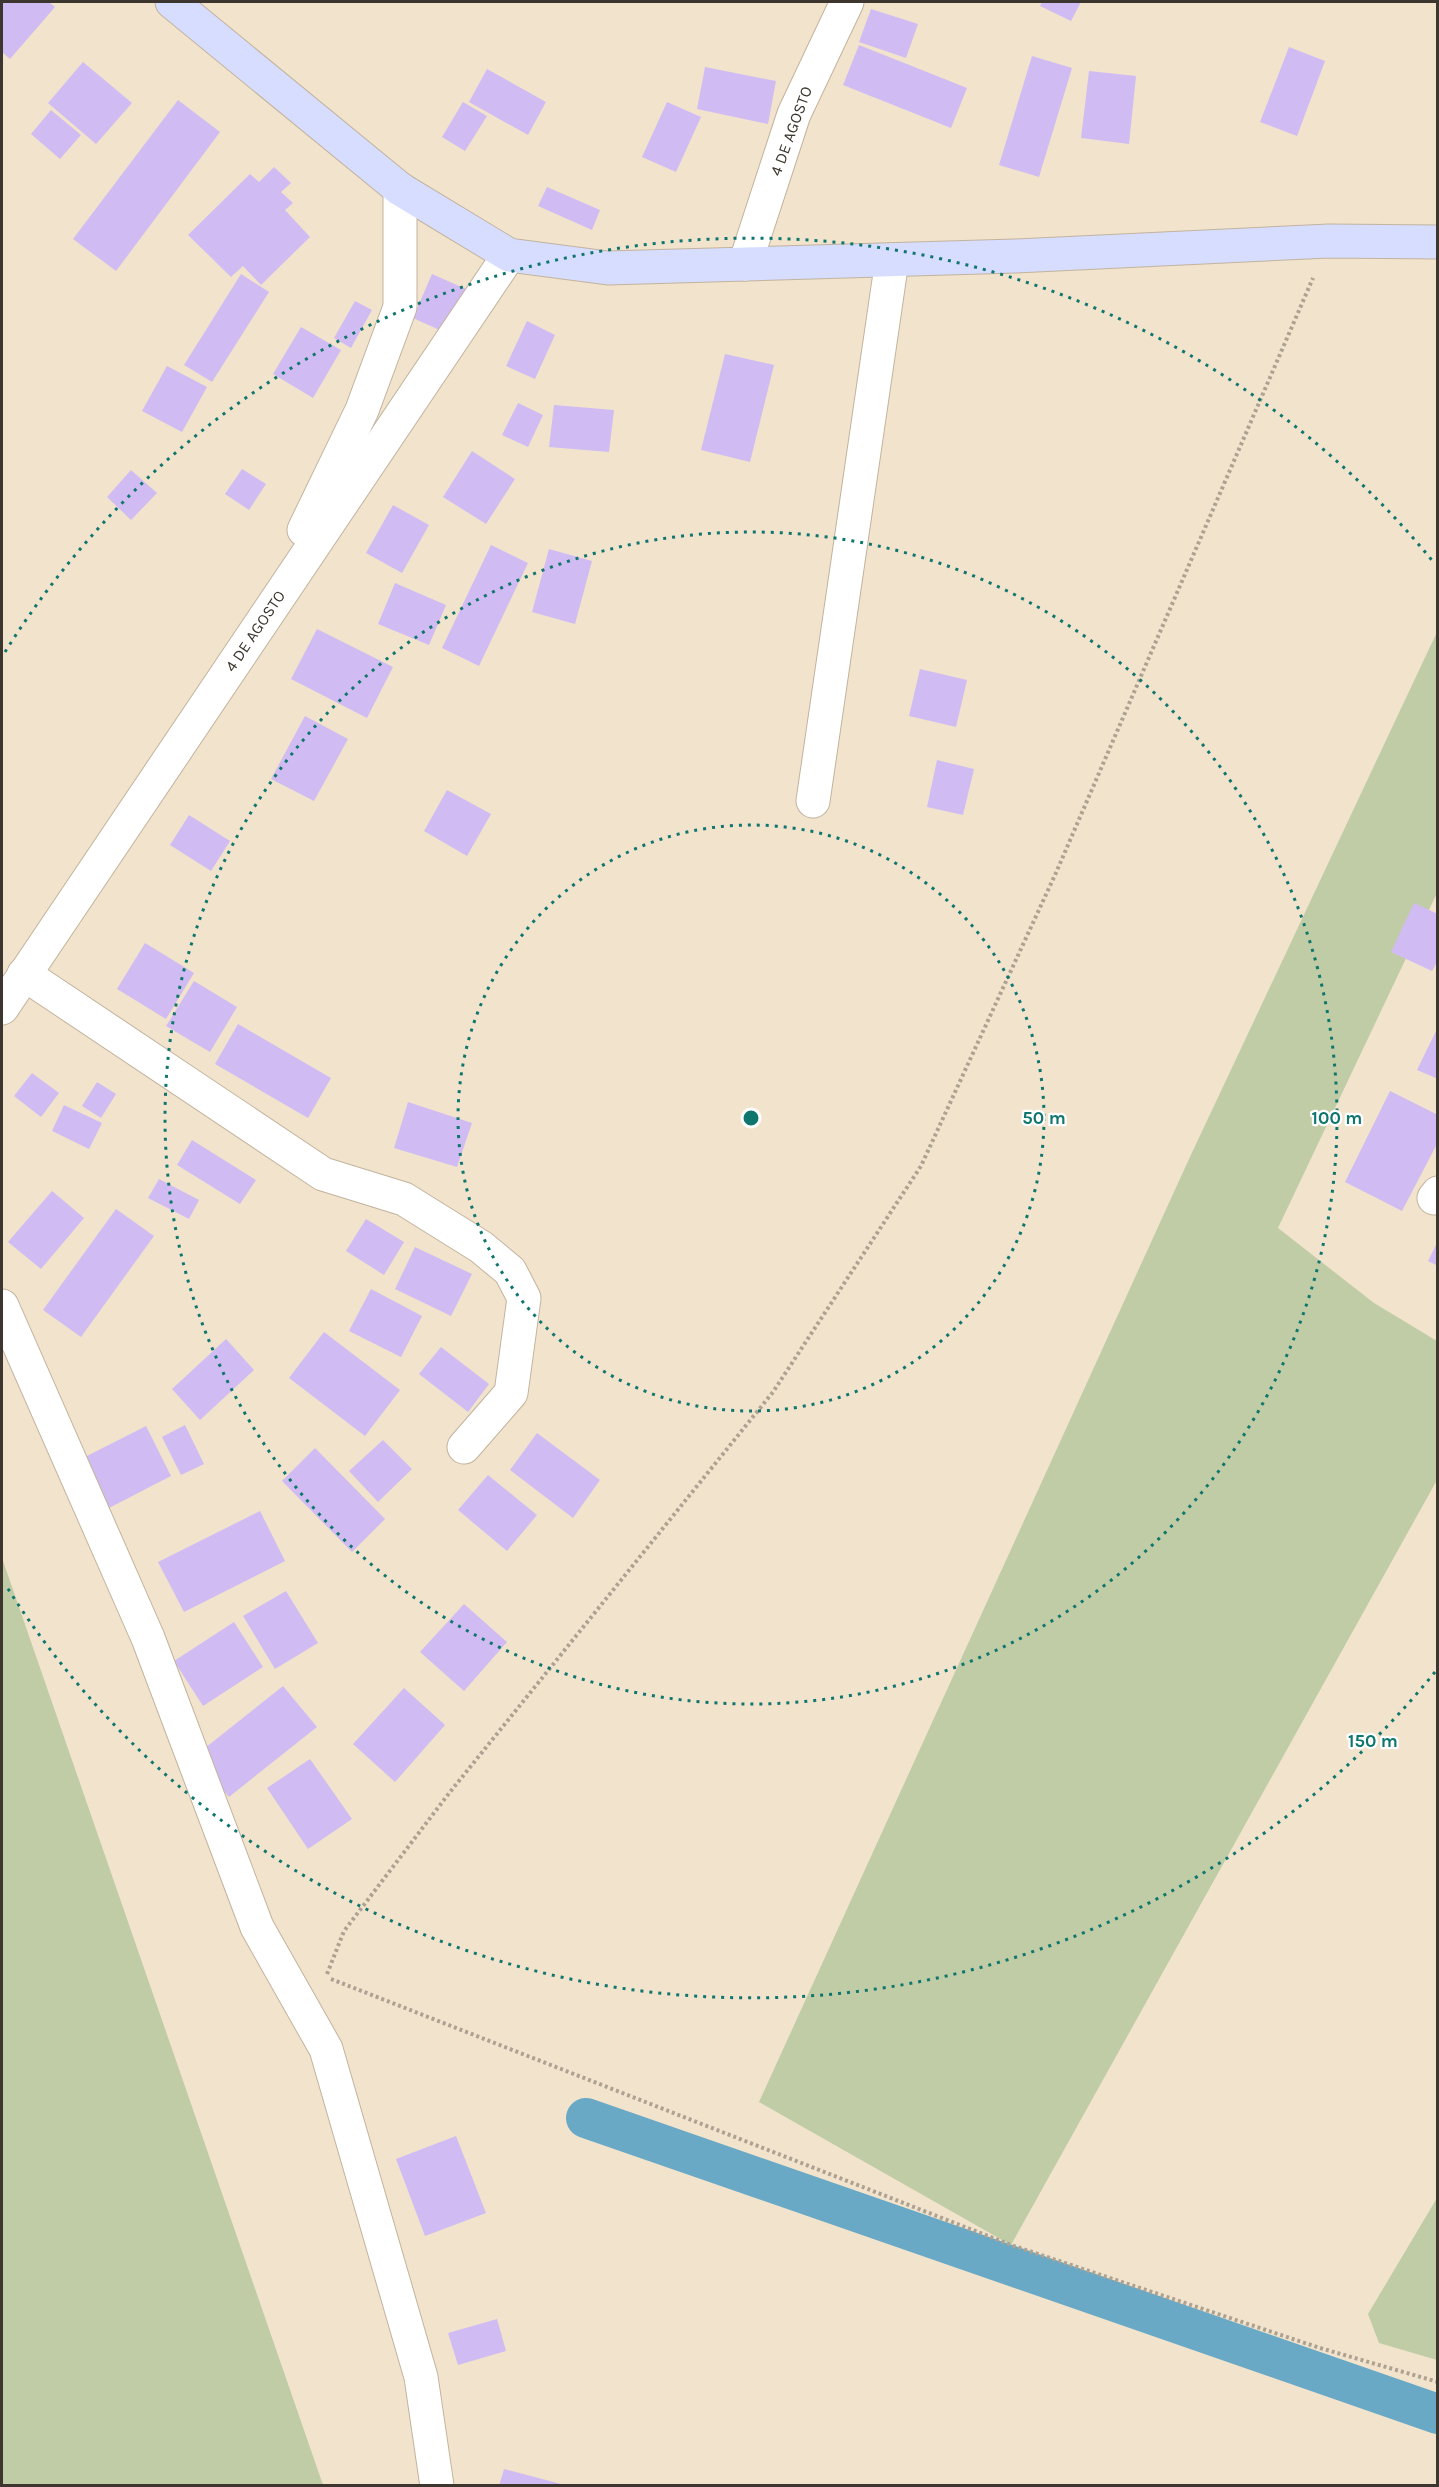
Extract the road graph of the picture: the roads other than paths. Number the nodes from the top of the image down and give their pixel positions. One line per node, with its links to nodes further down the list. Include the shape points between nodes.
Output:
1 (172, 2): 3 (street)
2 (847, 2): 7 (street, 4 DE AGOSTO, via 794,114)
3 (400, 189): 5 (street); 8 (street, via 400,307 362,410)
4 (1437, 242): 6 (street, via 1329,241)
5 (509, 255): 7 (street, via 608,268); 8 (street, 4 DE AGOSTO)
6 (892, 260): 7 (street); 9 (street)
7 (746, 264)
8 (271, 608): 10 (street, 4 DE AGOSTO)
9 (813, 801)
10 (24, 974): 11 (street, 4 DE AGOSTO); 13 (street, via 323,1174 404,1199 481,1247 510,1271 524,1298 512,1394)
11 (2, 1008)
12 (2, 1306): 14 (street, via 148,1638 257,1927 326,2049 422,2378)
13 (464, 1447)
14 (437, 2486)

